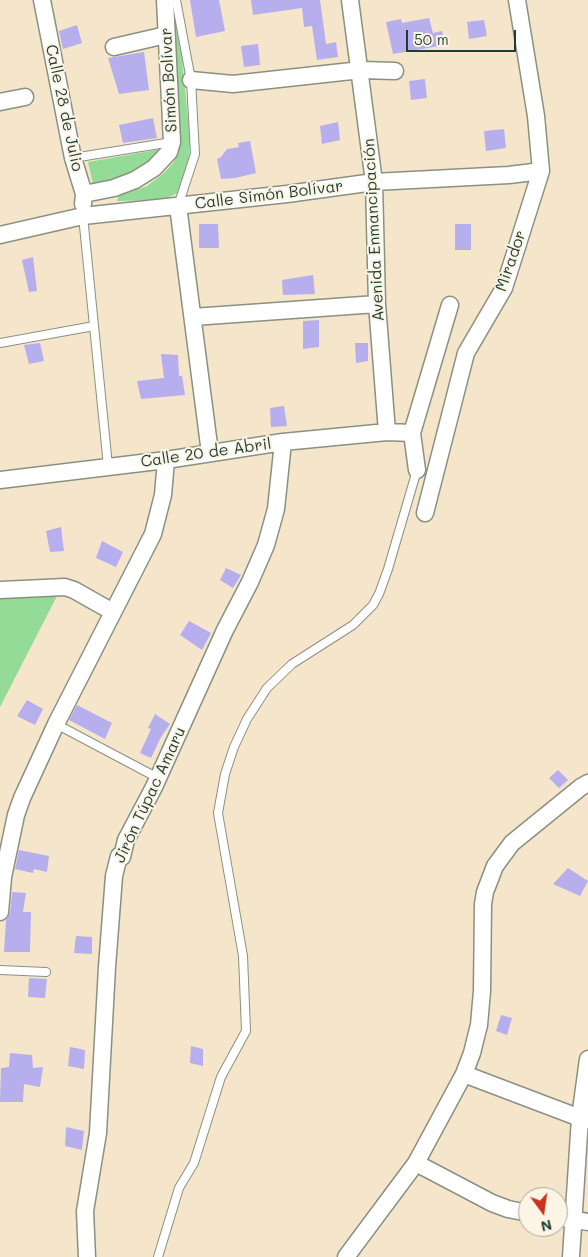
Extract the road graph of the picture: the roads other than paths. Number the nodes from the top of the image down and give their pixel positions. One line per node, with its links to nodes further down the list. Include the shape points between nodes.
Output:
1 (42, 0): 14 (street, Calle 28 de Julio)
2 (165, 0): 6 (street, Simón Bolívar)
3 (176, 0): 10 (lane)
4 (350, 0): 8 (street, Avenida Enmancipación)
5 (518, 0): 15 (street, Mirador)
6 (166, 35): 7 (street); 13 (street, Simón Bolívar)
7 (114, 47)
8 (361, 70): 9 (street); 10 (street, via 233,84); 16 (street, Avenida Enmancipación)
9 (395, 71)
10 (191, 80): 18 (lane, via 195,154)
11 (25, 97): 12 (street)
12 (0, 102)
13 (172, 142): 14 (lane); 17 (street, Simón Bolívar, via 161,162 135,180)
14 (73, 158): 17 (street, Calle 28 de Julio)
15 (541, 171): 16 (street, Calle Simón Bolívar); 34 (street, Mirador, via 504,288 466,353)
16 (374, 182): 18 (street, Calle Simón Bolívar); 21 (street, Avenida Enmancipación)
17 (84, 194): 19 (street, Calle 28 de Julio)
18 (178, 206): 19 (street, Calle Simón Bolívar); 23 (street)
19 (83, 216): 20 (street, Calle Simón Bolívar); 24 (lane)
20 (0, 235)
21 (377, 304): 23 (street); 26 (street, Avenida Enmancipación)
22 (450, 306): 27 (street)
23 (193, 317): 29 (street)
24 (94, 326): 25 (lane); 31 (lane)
25 (0, 343)
26 (387, 432): 27 (street, Calle 20 de Abril); 28 (street, Calle 20 de Abril)
27 (412, 433): 32 (street)
28 (283, 442): 29 (street, Calle 20 de Abril); 38 (street, Jirón Túpac Amaru, via 276,509 266,545)
29 (210, 453): 30 (street, Calle 20 de Abril)
30 (166, 460): 31 (street, Calle 20 de Abril); 36 (street, via 164,494 153,534)
31 (108, 466): 33 (street, Calle 20 de Abril)
32 (417, 470): 50 (lane, via 388,569 373,604 352,625 292,664 267,688 247,719 225,774 218,813 243,956 246,1031 221,1077 194,1163 180,1188)
33 (0, 480)
34 (425, 513)
35 (0, 590): 36 (street, via 64,588 74,590)
36 (113, 612): 37 (street)
37 (56, 724): 38 (lane); 40 (street, via 16,815 3,877)
38 (158, 778): 49 (street, Jirón Túpac Amaru, via 126,840 114,876 98,1133 85,1211)
39 (588, 783): 44 (street, via 512,843 490,877 483,904 479,1025)
40 (0, 912)
41 (0, 970): 42 (lane)
42 (46, 972)
43 (588, 1059): 45 (street)
44 (464, 1074): 45 (street); 46 (street)
45 (584, 1119): 48 (street)
46 (416, 1164): 47 (street, via 492,1203); 51 (street)
47 (518, 1211)
48 (573, 1220): 52 (street)
49 (87, 1257)
50 (158, 1257)
51 (346, 1257)
52 (571, 1257)

